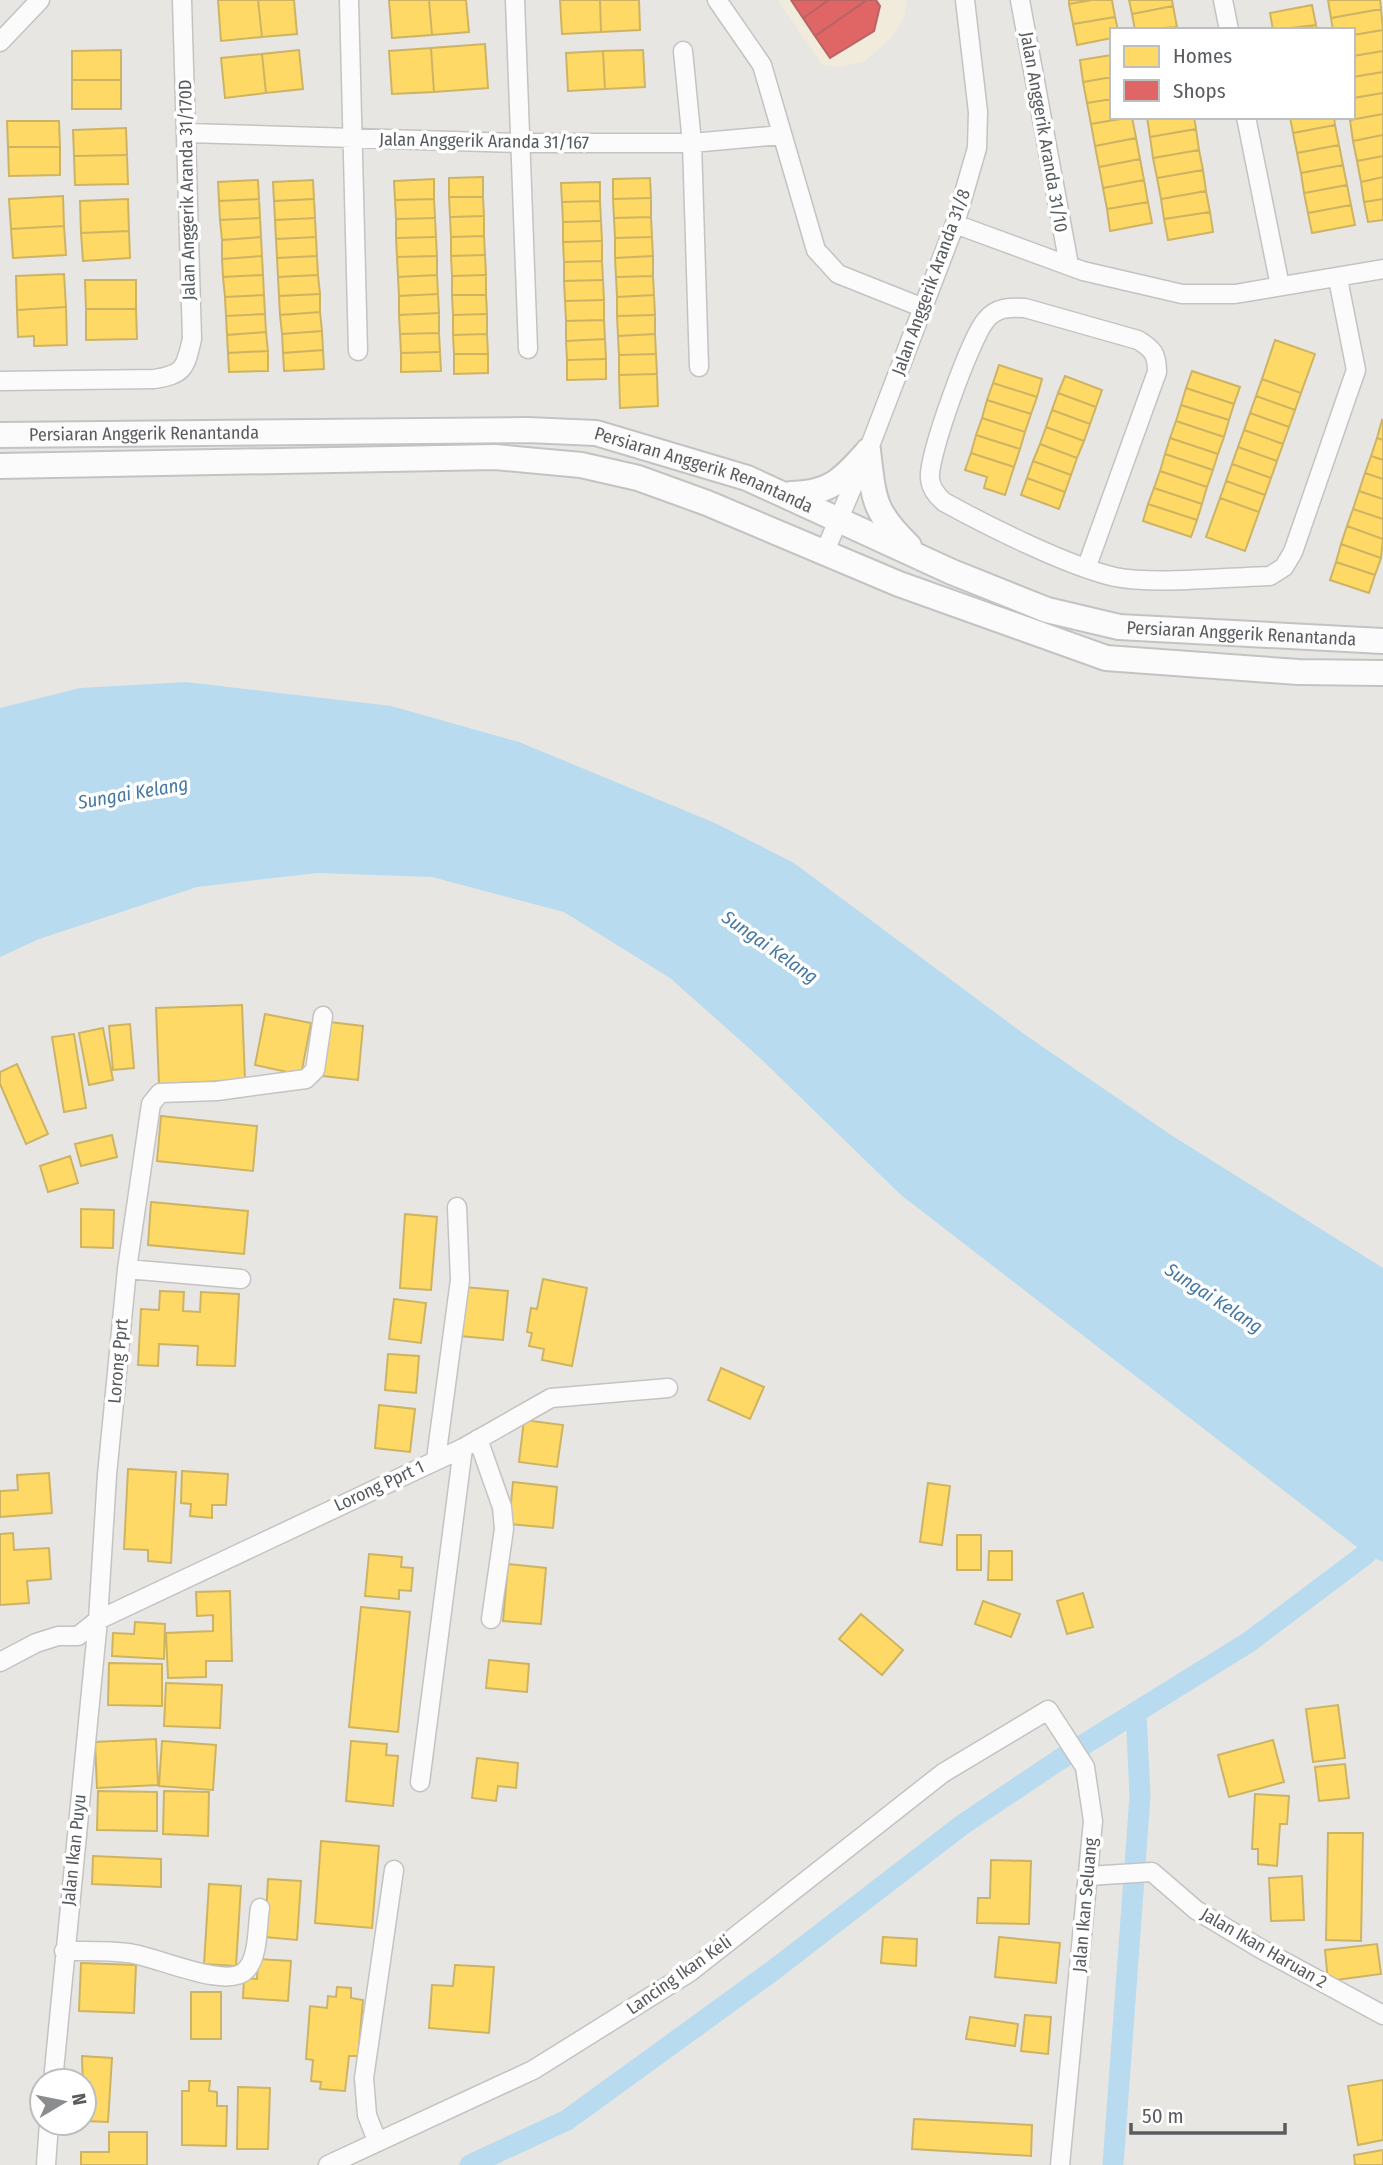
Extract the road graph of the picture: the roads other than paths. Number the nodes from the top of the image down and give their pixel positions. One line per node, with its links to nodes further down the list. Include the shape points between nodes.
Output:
1 (40, 0): 10 (street)
2 (182, 0): 13 (street, Jalan Anggerik Aranda 31/170D)
3 (349, 0): 15 (street)
4 (515, 0): 16 (street)
5 (717, 0): 14 (street, via 762,65)
6 (965, 0): 18 (street, Jalan Anggerik Aranda 31/8, via 978,112 977,148)
7 (1020, 0): 19 (street, Jalan Anggerik Aranda 31/10)
8 (1223, 0): 9 (street)
9 (1229, 28)
10 (0, 42)
11 (683, 51): 17 (street)
12 (1246, 119): 22 (street)
13 (187, 134): 15 (street, Jalan Anggerik Aranda 31/167); 27 (street, Jalan Anggerik Aranda 31/170D, via 192,339 186,364 176,376 154,379)
14 (781, 135): 17 (street, Jalan Anggerik Aranda 31/167); 23 (street, via 808,233 825,263 838,274)
15 (354, 138): 16 (street, Jalan Anggerik Aranda 31/167); 25 (street)
16 (521, 143): 17 (street, Jalan Anggerik Aranda 31/167); 24 (street)
17 (692, 143): 26 (street)
18 (955, 224): 19 (street); 23 (street, Jalan Anggerik Aranda 31/8)
19 (1069, 265): 22 (street, via 1182,294 1235,294)
20 (1383, 269): 21 (street)
21 (1338, 279): 22 (street); 35 (street, via 1356,370 1284,567 1270,576 1142,579 1115,577)
22 (1280, 286)
23 (922, 307): 29 (street, Jalan Anggerik Aranda 31/8)
24 (528, 349)
25 (358, 351)
26 (699, 367)
27 (0, 381)
28 (0, 435): 31 (main road, Persiaran Anggerik Renantanda, via 597,433)
29 (868, 451): 31 (main road, via 833,487); 32 (street, Jalan Anggerik Aranda 31/8); 34 (main road, via 875,503 882,519)
30 (0, 466): 33 (main road, Persiaran Anggerik Renantanda, via 495,457 581,465 638,478)
31 (787, 495): 32 (main road, Persiaran Anggerik Renantanda)
32 (840, 519): 33 (street, Jalan Anggerik Aranda 31/8); 34 (main road, Persiaran Anggerik Renantanda)
33 (825, 551): 37 (main road, Persiaran Anggerik Renantanda, via 899,584 1106,658 1298,672)
34 (925, 560): 36 (main road, Persiaran Anggerik Renantanda, via 1047,610 1119,627)
35 (1087, 566): 35 (street, via 952,507 935,493 930,480 933,452 986,319 1008,307 1138,340 1157,357 1157,372)
36 (1383, 641)
37 (1383, 673)
38 (323, 1016): 40 (street, Lorong Pprt, via 315,1070 306,1079 160,1093 151,1104)
39 (457, 1208): 44 (street, via 460,1280)
40 (127, 1269): 41 (street); 46 (street, Lorong Pprt)
41 (241, 1279)
42 (668, 1388): 43 (street, Lorong Pprt 1, via 551,1398)
43 (470, 1444): 44 (street, Lorong Pprt 1); 45 (street, via 502,1507 504,1529); 49 (street)
44 (436, 1459): 46 (street, Lorong Pprt 1)
45 (491, 1619)
46 (98, 1620): 47 (street, Lorong Pprt 1, via 78,1636 36,1643); 53 (street, Jalan Ikan Puyu)
47 (0, 1662)
48 (1000, 1736): 51 (street, Jalan Ikan Seluang, via 1048,1710 1068,1738 1085,1767 1093,1821); 57 (street, Lancing Ikan Keli, via 943,1773 690,1972 533,2070)
49 (420, 1782)
50 (394, 1870): 57 (street, via 363,2078 367,2115)
51 (1088, 1876): 54 (street, Jalan Ikan Haruan 2, via 1152,1872 1196,1910); 60 (street, Jalan Ikan Seluang)
52 (260, 1908): 53 (street, via 253,1955 246,1970 236,1976 210,1975 130,1953)
53 (64, 1951): 55 (street, Jalan Ikan Puyu)
54 (1383, 2015)
55 (54, 2067)
56 (48, 2137): 58 (street)
57 (377, 2141): 59 (street, Lancing Ikan Keli)
58 (46, 2165)
59 (328, 2165)
60 (1060, 2165)

